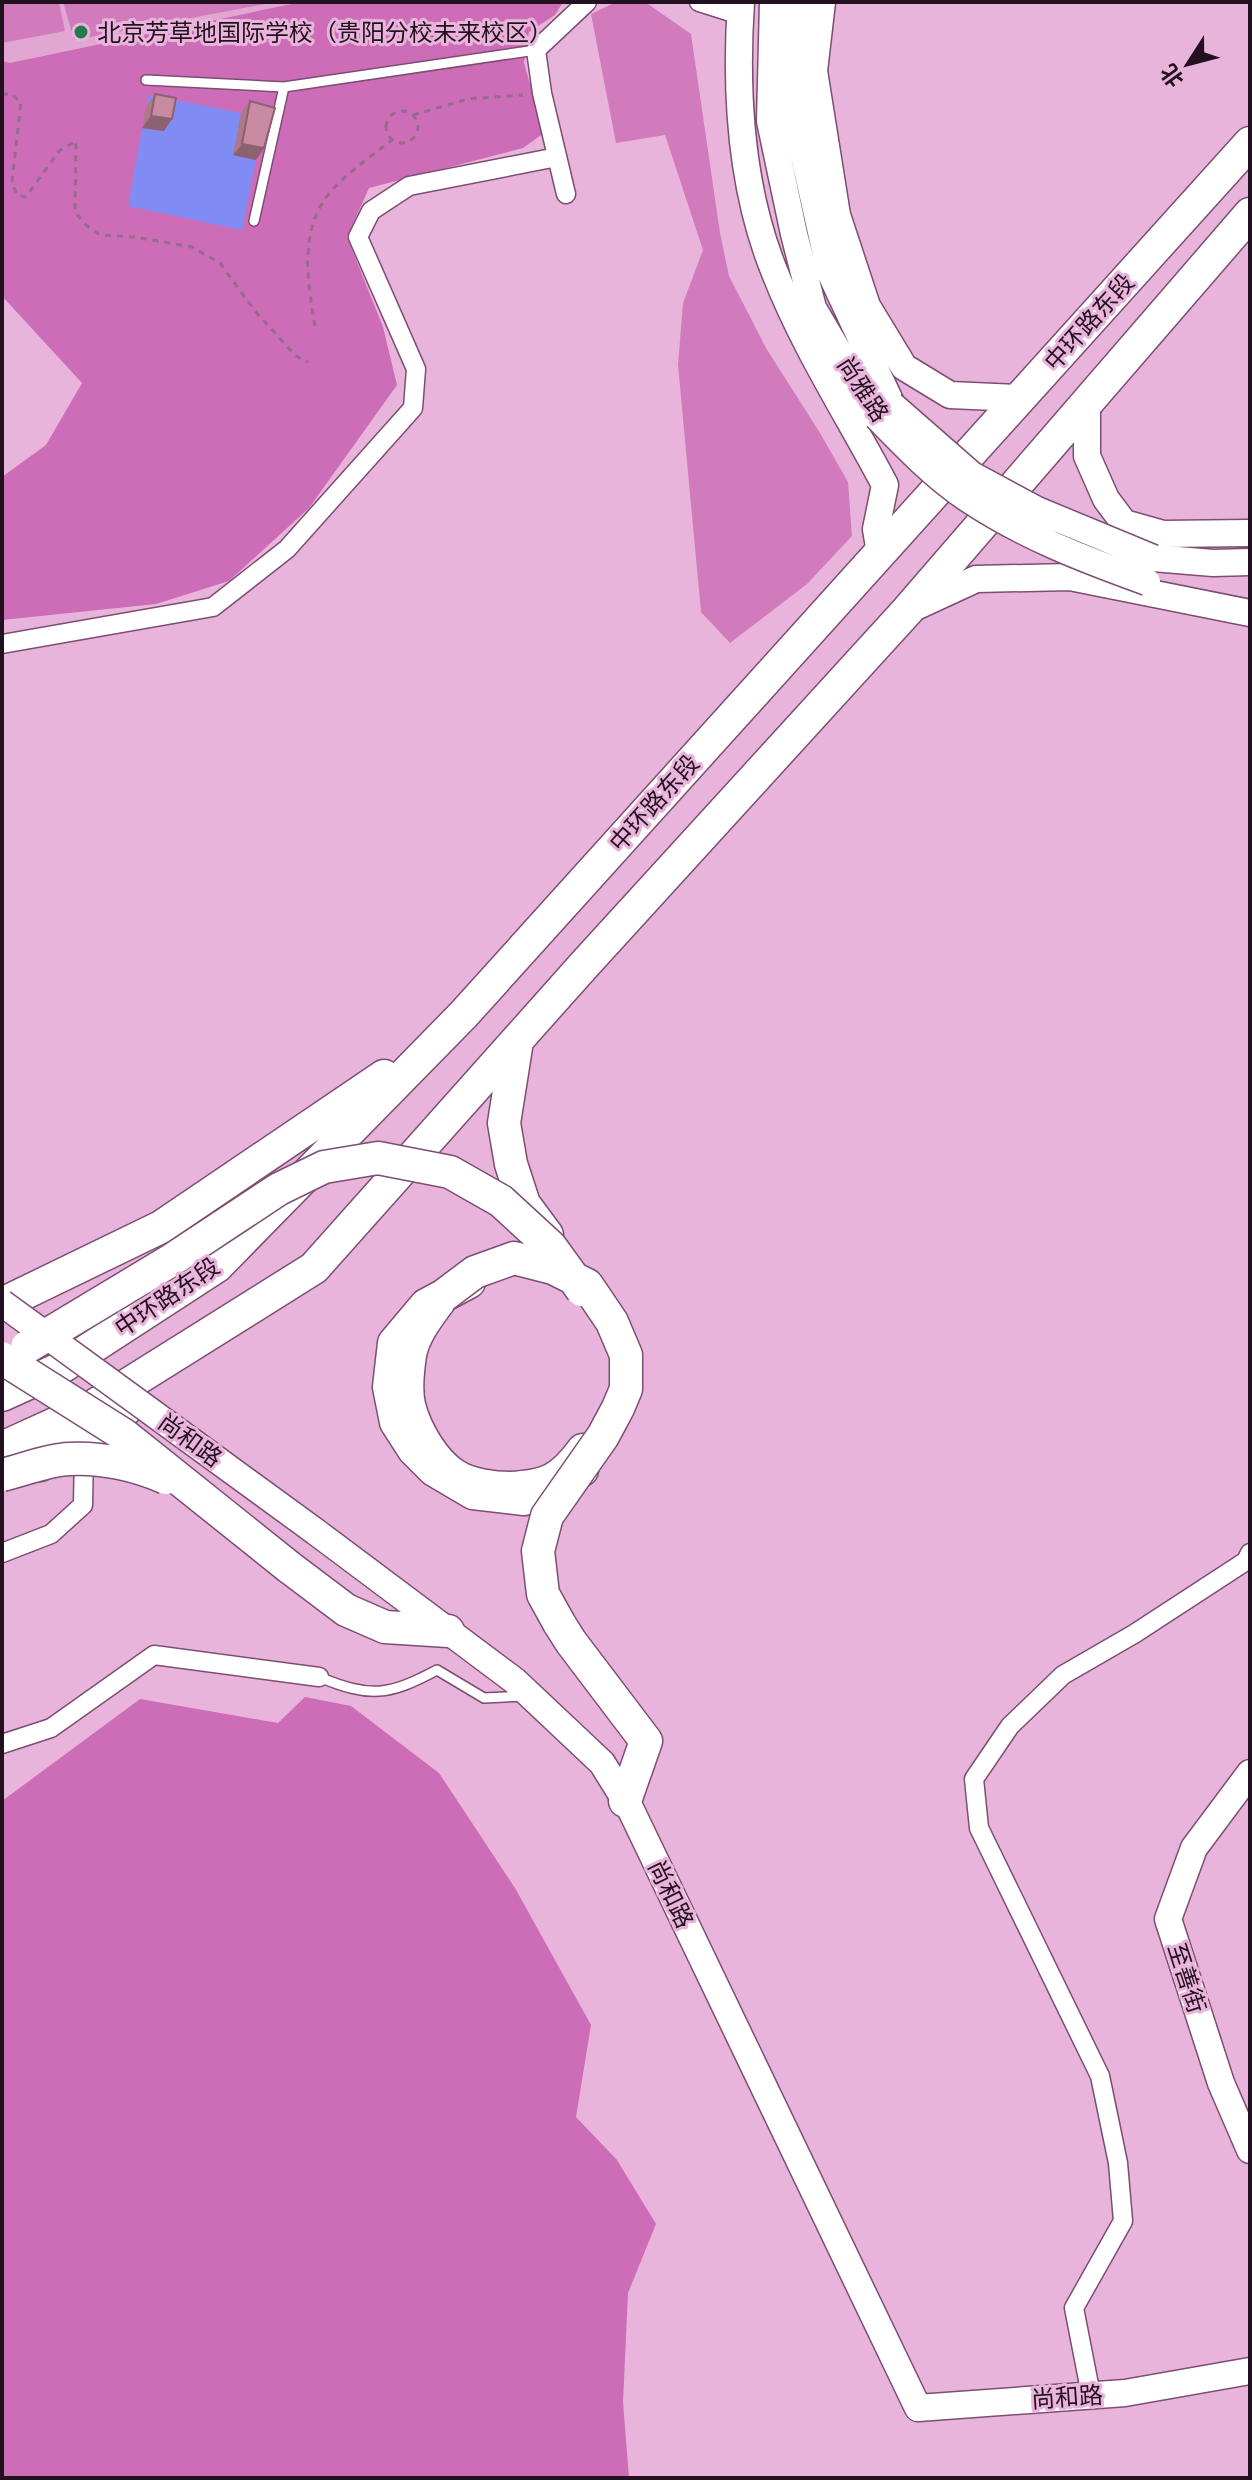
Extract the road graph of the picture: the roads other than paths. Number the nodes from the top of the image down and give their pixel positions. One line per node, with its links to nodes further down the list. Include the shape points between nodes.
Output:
1 (587, 2): 7 (street)
2 (699, 2): 6 (street)
3 (773, 2): 17 (main road, 尚雅路, via 770,121 813,308)
4 (798, 2): 17 (main road, 尚雅路, via 796,120 830,272)
5 (822, 2): 15 (main road, via 814,71 837,215 867,306 904,367 950,395)
6 (740, 9): 19 (main road, via 740,100 752,197 774,272 885,485 876,529)
7 (536, 50): 9 (lane); 11 (street)
8 (146, 80): 9 (lane)
9 (284, 87): 14 (lane)
10 (1250, 143): 15 (highway, 中环路东段)
11 (557, 157): 12 (street); 25 (street, via 409,186 371,211 358,237 416,369 413,408 287,549 213,607)
12 (566, 194)
13 (1250, 214): 16 (highway, 中环路东段)
14 (254, 221)
15 (1020, 398): 19 (highway, 中环路东段)
16 (1087, 403): 18 (main road, via 1087,456 1106,499 1124,523 1163,534); 23 (highway, 中环路东段)
17 (885, 411): 21 (main road, 尚雅路, bridge, via 972,475)
18 (1250, 533)
19 (880, 553): 26 (highway, 中环路东段)
20 (1250, 562): 21 (main road, 尚雅路)
21 (1150, 570): 22 (main road, 尚雅路)
22 (1250, 594)
23 (907, 611): 24 (main road, via 976,579 1070,577); 27 (highway, 中环路东段)
24 (1250, 613)
25 (2, 644)
26 (440, 1038): 30 (highway, via 161,1227); 32 (highway, 中环路东段, via 217,1266 57,1370)
27 (517, 1041): 28 (highway, 中环路东段); 29 (highway, bridge, via 504,1123 511,1164 524,1204 619,1317 632,1355 630,1400 619,1430 597,1460 552,1490 524,1499 473,1493 434,1470 396,1422 389,1387 394,1343 426,1305 470,1282 500,1274 546,1274)
28 (314, 1268): 33 (highway, via 221,1345); 34 (highway, 中环路东段, via 92,1407)
29 (582, 1290): 31 (highway, bridge, via 551,1247 501,1201 450,1172 378,1158 324,1167 279,1189); 45 (highway, bridge, via 606,1329 614,1397 562,1477 534,1487 495,1488 457,1476 426,1444 409,1404 410,1354 421,1326 443,1296 475,1272 514,1258 553,1268 587,1285 612,1322 626,1355 626,1389 603,1436 547,1516 538,1551 543,1594 559,1623 646,1741)
30 (2, 1303): 40 (main road, 尚和路, bridge)
31 (10, 1356): 37 (highway, bridge, via 124,1435)
32 (2, 1395)
33 (77, 1442): 36 (highway); 38 (street, via 84,1451 83,1505 51,1534)
34 (2, 1448)
35 (2, 1475): 37 (highway, bridge, via 68,1459 113,1462 151,1471)
36 (2, 1486)
37 (193, 1491): 40 (highway, bridge, via 346,1610 385,1627)
38 (2, 1553)
39 (1250, 1553): 48 (street, via 1246,1561 1147,1626 1063,1675 1010,1726 974,1779 979,1828 1100,2076 1118,2163 1123,2221 1074,2308)
40 (448, 1631): 42 (main road, 尚和路)
41 (319, 1677): 42 (lane, via 350,1690 377,1692 437,1670 484,1698); 43 (street, via 154,1655 51,1728)
42 (531, 1696): 45 (main road, 尚和路, via 602,1763)
43 (2, 1744)
44 (1250, 1773): 46 (main road, 至善街, via 1194,1848 1168,1919 1221,2083)
45 (625, 1801): 48 (main road, 尚和路, via 918,2408)
46 (1250, 2150)
47 (1250, 2371): 48 (main road, 尚和路)
48 (1091, 2395)

